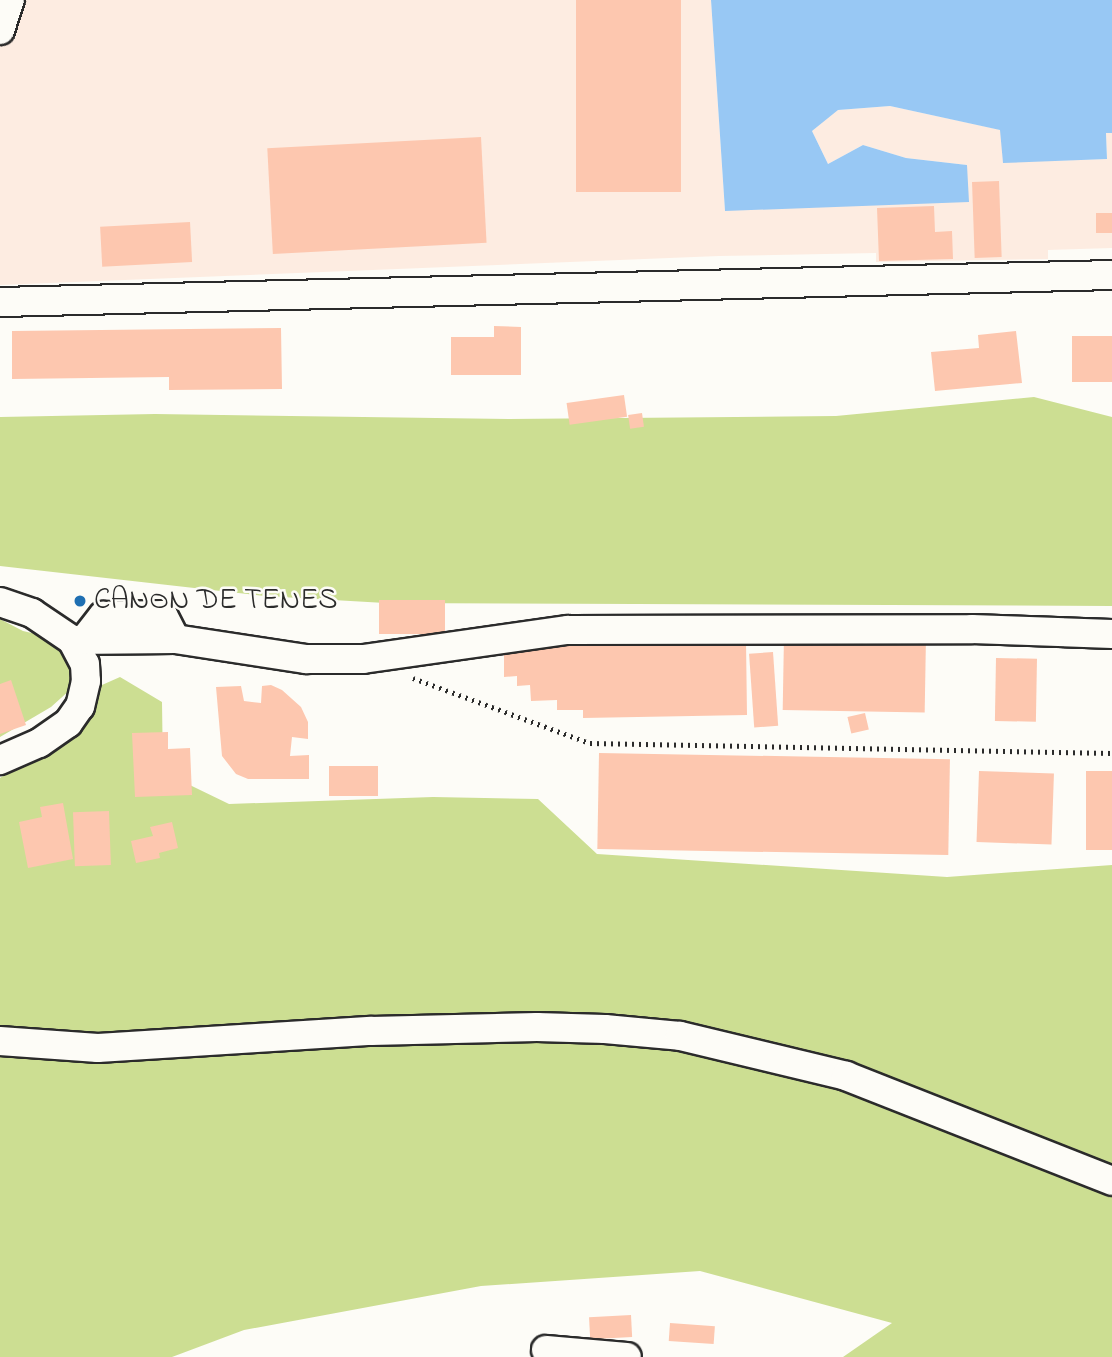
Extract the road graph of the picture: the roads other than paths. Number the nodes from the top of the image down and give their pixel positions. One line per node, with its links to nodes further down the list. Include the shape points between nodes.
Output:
1 (10, 0): 2 (street)
2 (0, 30)
3 (1112, 275): 4 (street)
4 (0, 302)
5 (0, 602): 7 (street, via 32,613)
6 (1112, 634): 7 (street, via 972,629 568,630 363,659 306,659 175,639)
7 (78, 640): 8 (street, via 86,681 80,706 68,723 39,743)
8 (0, 760)
9 (0, 1041): 10 (street, via 98,1048 371,1031 537,1027 680,1036 846,1076)
10 (1112, 1181)
11 (546, 1350): 12 (street)
12 (627, 1357)

